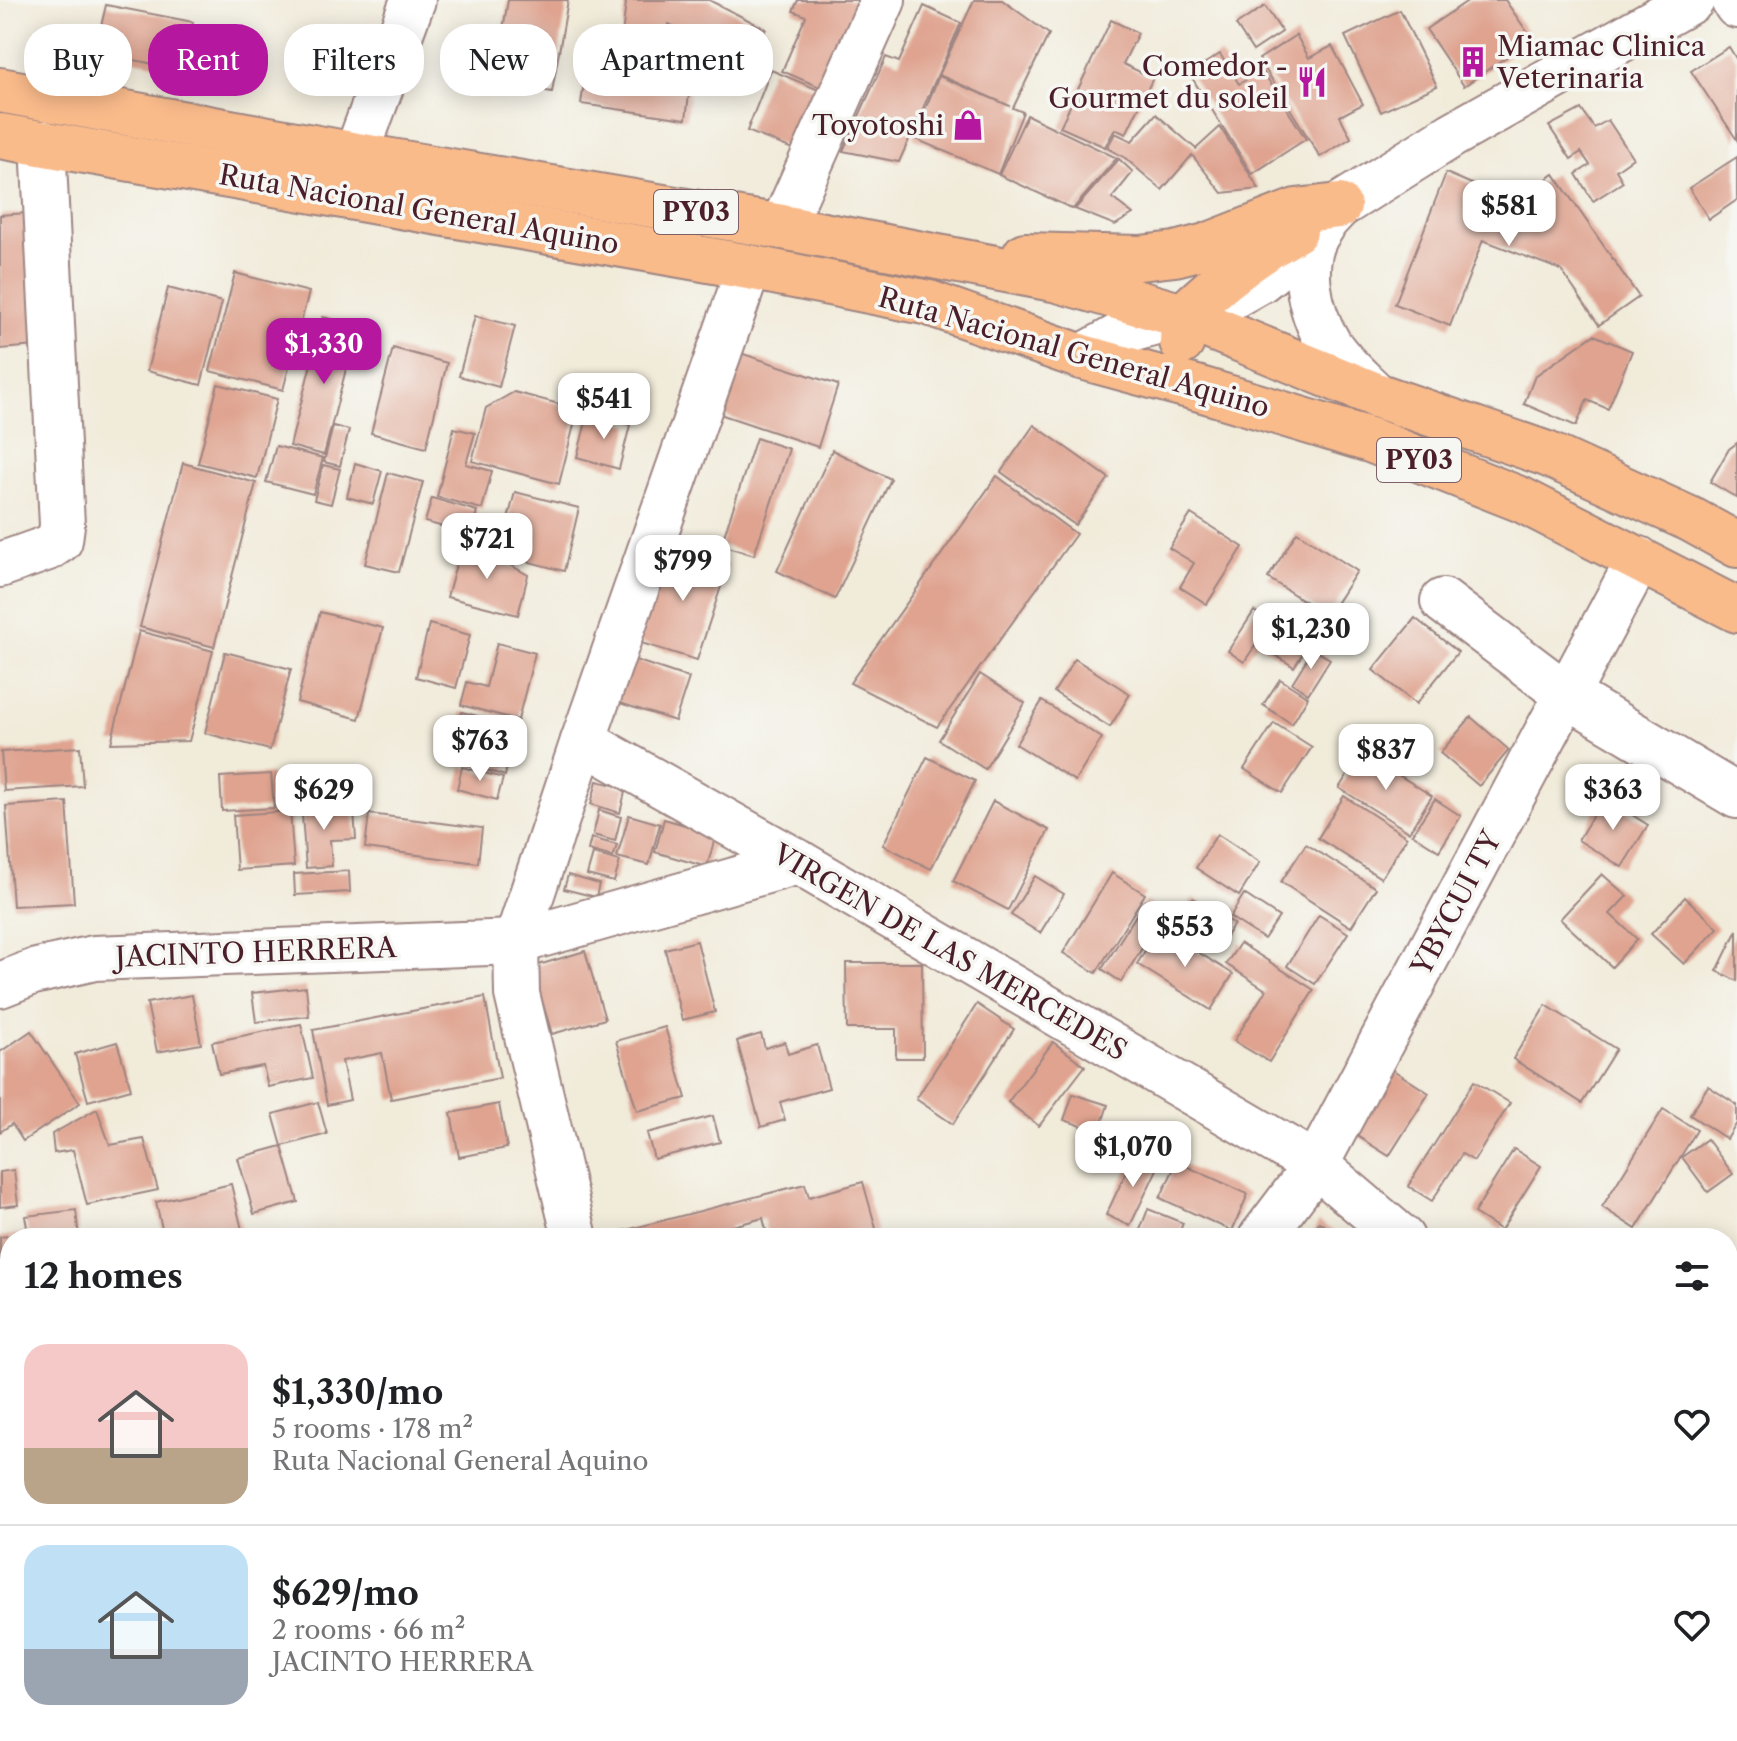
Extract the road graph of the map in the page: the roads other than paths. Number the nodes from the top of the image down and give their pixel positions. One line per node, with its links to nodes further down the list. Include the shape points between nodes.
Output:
1 (413, 0): 9 (street)
2 (883, 0): 11 (street)
3 (1692, 0): 10 (street, via 1452,135)
4 (1733, 0): 5 (street)
5 (1737, 6)
6 (0, 90): 9 (highway, Ruta Nacional General Aquino / PY03)
7 (0, 136): 8 (highway, Ruta Nacional General Aquino / PY03)
8 (43, 143): 13 (highway, Ruta Nacional General Aquino / PY03); 20 (street, via 62,525 60,540 48,548)
9 (356, 155): 11 (highway, Ruta Nacional General Aquino / PY03)
10 (1339, 206): 12 (highway, via 1296,211 1206,246 1140,258); 14 (highway, via 1247,261); 17 (street, via 1312,240 1308,276 1314,312 1329,345)
11 (782, 227): 12 (highway, Ruta Nacional General Aquino / PY03)
12 (926, 253): 14 (highway, Ruta Nacional General Aquino / PY03, via 1058,280)
13 (749, 267): 15 (highway, Ruta Nacional General Aquino / PY03, via 929,303); 24 (street)
14 (1183, 316): 15 (street, via 1130,330); 16 (highway, via 1181,348); 17 (highway, Ruta Nacional General Aquino / PY03)
15 (1082, 357): 16 (highway, Ruta Nacional General Aquino / PY03)
16 (1200, 389): 19 (highway, Ruta Nacional General Aquino / PY03, via 1370,440 1522,500)
17 (1376, 395): 18 (highway, Ruta Nacional General Aquino / PY03, via 1547,454)
18 (1737, 545)
19 (1639, 559): 22 (highway, Ruta Nacional General Aquino / PY03); 23 (street, YBYCUI TY)
20 (0, 565)
21 (1443, 601): 23 (street)
22 (1737, 610)
23 (1567, 695): 25 (street); 29 (street, YBYCUI TY)
24 (583, 741): 26 (street, VIRGEN DE LAS MERCEDES); 27 (street)
25 (1737, 796)
26 (798, 862): 27 (street, JACINTO HERRERA); 29 (street, VIRGEN DE LAS MERCEDES)
27 (516, 942): 28 (street, JACINTO HERRERA, via 94,958); 30 (street, via 517,994)
28 (0, 985)
29 (1316, 1165): 31 (street, YBYCUI TY); 32 (street, VIRGEN DE LAS MERCEDES)
30 (573, 1228)
31 (1269, 1228)
32 (1390, 1228)

